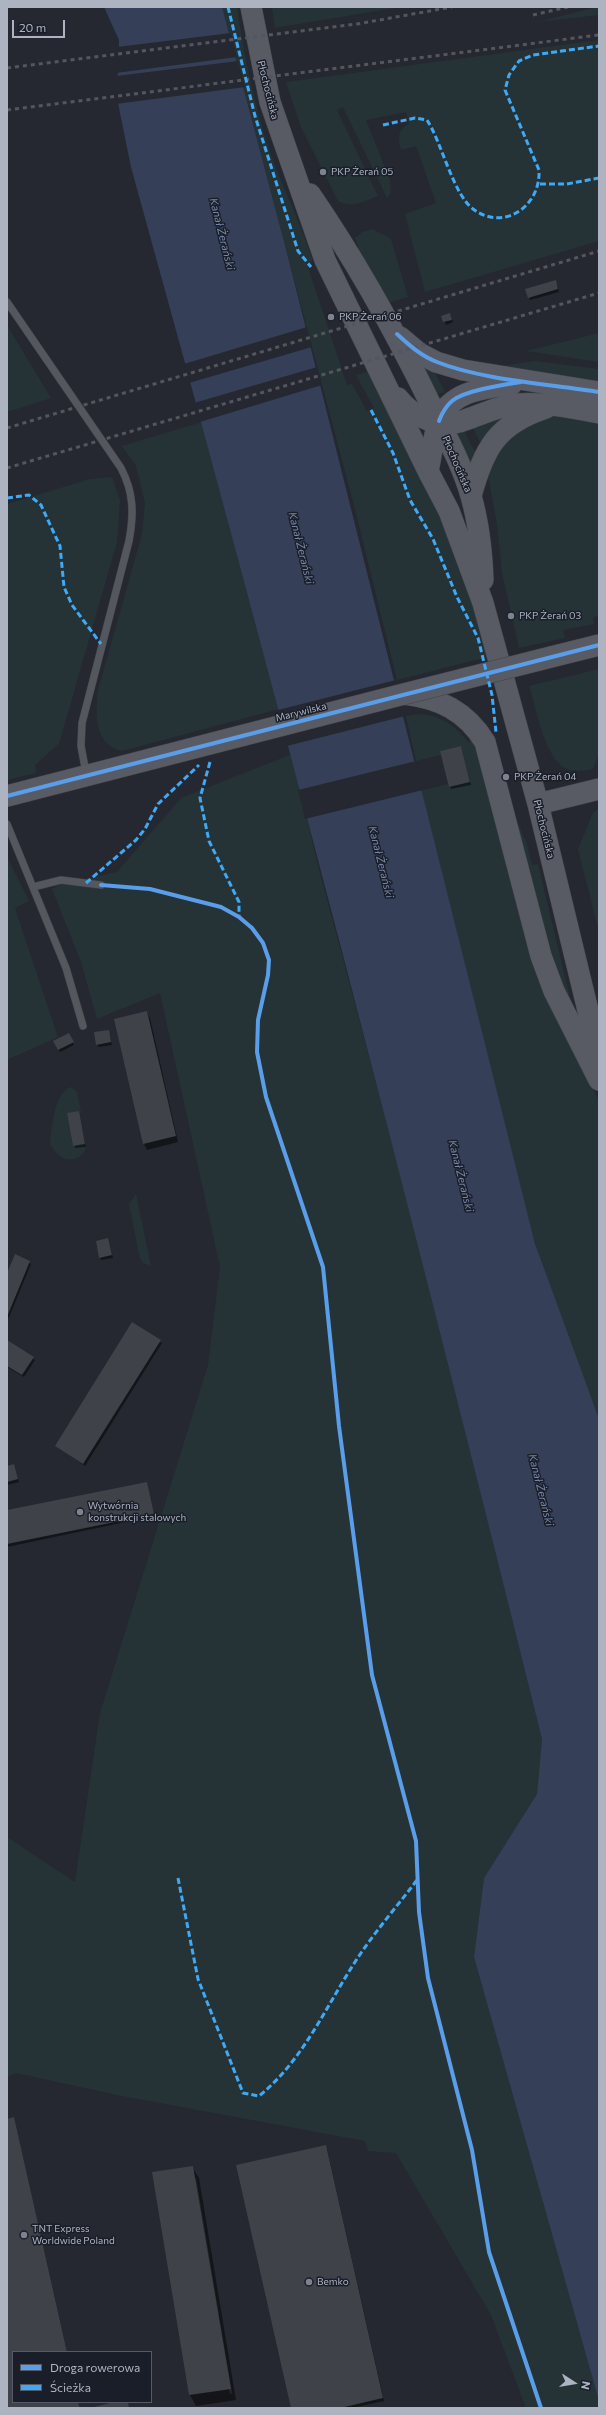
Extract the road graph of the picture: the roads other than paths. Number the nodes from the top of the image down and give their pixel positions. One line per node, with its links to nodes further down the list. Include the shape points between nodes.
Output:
1 (250, 7): 2 (main road, Płochocińska, via 270,102)
2 (295, 172): 4 (main road, Płochocińska, via 332,226); 5 (main road, Płochocińska, via 325,260)
3 (7, 302): 16 (lane, via 121,468 132,495 133,520 129,541 82,723 81,746)
4 (397, 334): 6 (main road, via 419,353 436,362 464,370); 10 (main road, Płochocińska)
5 (385, 381): 10 (main road, via 411,412 420,417); 11 (main road, Płochocińska)
6 (528, 381): 7 (main road); 10 (main road, via 486,388 453,400 444,409)
7 (599, 392)
8 (551, 406): 9 (main road); 10 (main road, via 518,404 485,411 464,421); 12 (main road, via 519,419 497,436 482,460)
9 (599, 413)
10 (439, 421): 11 (main road); 12 (main road, Płochocińska)
11 (428, 471): 13 (main road, Płochocińska, via 449,510)
12 (471, 496): 13 (main road, Płochocińska, via 480,536)
13 (484, 603): 19 (main road, Płochocińska)
14 (599, 646): 15 (main road, Marywilska, bridge)
15 (404, 694): 16 (main road, Marywilska); 25 (main road, via 426,697 449,706 462,714 478,731 489,755 541,956 554,991)
16 (86, 775): 18 (main road, Marywilska)
17 (599, 789): 19 (main road)
18 (7, 796)
19 (538, 804): 24 (main road, Płochocińska)
20 (7, 824): 22 (lane)
21 (101, 885): 22 (lane, via 61,880)
22 (33, 887): 23 (lane, via 66,968)
23 (83, 1026)
24 (598, 1052)
25 (599, 1080)

